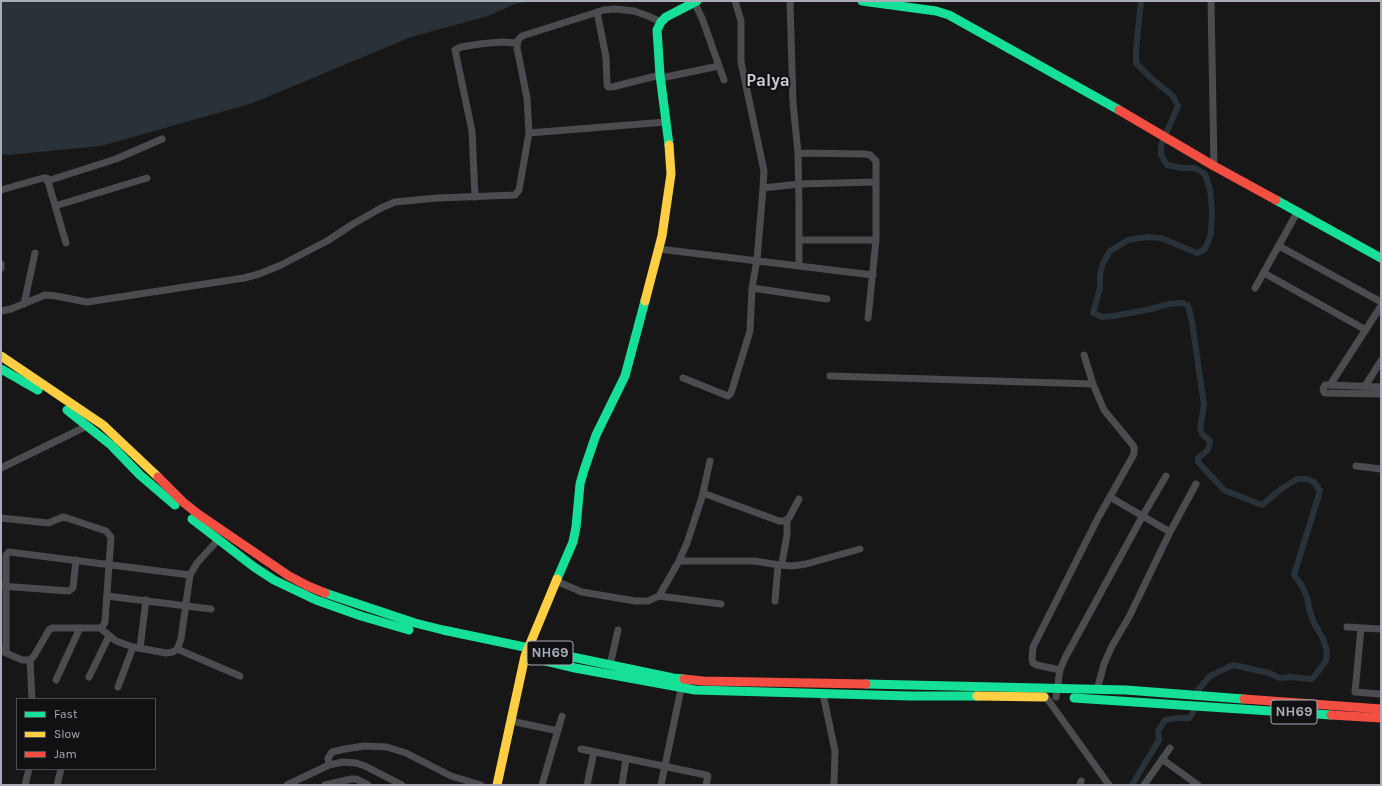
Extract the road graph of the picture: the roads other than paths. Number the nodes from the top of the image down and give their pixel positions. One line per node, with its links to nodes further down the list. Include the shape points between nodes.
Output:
1 (735, 1): 21 (street, via 741,21 741,62 762,162)
2 (790, 1): 15 (street, via 793,103)
3 (862, 1): 16 (main road, via 936,10 949,15 1094,95)
4 (1211, 1): 16 (street)
5 (695, 2): 7 (main road); 9 (street)
6 (597, 12): 7 (street, via 615,9 634,12); 8 (street, via 522,36); 10 (street, via 606,57 608,87)
7 (661, 22): 10 (main road, via 657,30)
8 (517, 43): 13 (street, via 527,98); 23 (street, via 480,44 455,50 472,131)
9 (719, 66): 10 (street); 11 (street)
10 (661, 76): 12 (main road)
11 (724, 80)
12 (666, 122): 13 (street); 30 (main road, via 671,174)
13 (529, 133): 23 (street, via 517,194)
14 (162, 139): 18 (street, via 116,159)
15 (798, 153): 19 (street, via 870,155 876,161); 20 (street)
16 (1214, 166): 25 (main road)
17 (147, 178): 24 (street)
18 (47, 181): 22 (street, via 47,178 43,178); 24 (street)
19 (876, 182): 20 (street); 27 (street)
20 (799, 184): 21 (street); 26 (street)
21 (764, 188): 33 (street)
22 (1, 190)
23 (475, 197): 43 (street, via 395,202 327,241 259,274 108,300 87,302 45,295)
24 (55, 206): 28 (street)
25 (1298, 211): 29 (street); 32 (main road)
26 (799, 240): 27 (street); 35 (street)
27 (876, 240): 38 (street)
28 (66, 243)
29 (1279, 246): 37 (street); 42 (street)
30 (659, 249): 33 (street); 80 (main road, via 625,376 596,435 584,470 573,542)
31 (35, 253): 43 (street)
32 (1381, 258)
33 (757, 260): 35 (street); 39 (street)
34 (1, 264): 36 (street)
35 (799, 266): 38 (street)
36 (1, 268)
37 (1264, 273): 40 (street); 47 (street)
38 (873, 275): 46 (street)
39 (752, 288): 41 (street); 53 (street, via 750,331 731,393 725,396)
40 (1256, 288)
41 (827, 299)
42 (1381, 302)
43 (24, 304): 45 (street)
44 (1381, 306): 47 (street)
45 (1, 311)
46 (868, 318)
47 (1366, 330): 55 (street)
48 (1084, 355): 54 (street)
49 (1, 356): 82 (main road, NH69, via 103,425 183,502)
50 (1381, 361): 56 (street)
51 (1, 369): 59 (main road, NH69, via 41,392)
52 (830, 376): 54 (street)
53 (683, 378)
54 (1093, 384): 67 (street, via 1104,410 1134,448 1132,459)
55 (1330, 385): 56 (street); 58 (street, via 1323,386 1324,392)
56 (1365, 386): 57 (street)
57 (1381, 387)
58 (1381, 394)
59 (88, 426): 62 (street); 73 (main road, NH69, via 153,487)
60 (710, 461): 66 (street)
61 (1356, 466): 63 (street)
62 (1, 468)
63 (1381, 468)
64 (1166, 476): 69 (street)
65 (1196, 484): 72 (street)
66 (703, 492): 71 (street, via 779,521); 76 (street)
67 (1110, 497): 69 (street); 103 (street, via 1033,647 1033,663)
68 (799, 499): 71 (street)
69 (1142, 517): 72 (street); 103 (street)
70 (1, 518): 77 (street, via 48,523 67,518 106,531 111,537)
71 (787, 521): 78 (street, via 787,535 782,562)
72 (1170, 532): 109 (street, via 1112,646)
73 (218, 540): 79 (street, via 197,563); 82 (main road, NH69, via 274,580)
74 (860, 550): 78 (street, via 806,564)
75 (76, 560): 77 (street); 81 (street, via 72,590); 81 (street, via 9,552 6,555)
76 (679, 561): 78 (street, via 754,561); 84 (street)
77 (109, 564): 79 (street); 83 (street)
78 (779, 565): 86 (street)
79 (190, 575): 88 (street)
80 (556, 581): 84 (street, via 582,592 628,600 648,601); 100 (main road)
81 (3, 586): 99 (street)
82 (307, 590): 100 (main road, NH69, via 316,600 418,633)
83 (107, 596): 85 (street); 92 (street, via 105,622)
84 (659, 596): 87 (street)
85 (146, 600): 88 (street); 97 (street)
86 (775, 601)
87 (721, 604)
88 (186, 605): 89 (street); 98 (street, via 181,640)
89 (211, 609)
90 (1347, 627): 93 (street)
91 (80, 628): 92 (street); 101 (street, via 52,628); 106 (street)
92 (100, 628): 96 (street)
93 (1361, 628): 94 (street); 112 (street, via 1355,692)
94 (1381, 629)
95 (618, 630): 102 (street)
96 (109, 636): 97 (street); 105 (street)
97 (136, 648): 98 (street, via 166,653); 107 (street)
98 (177, 649): 104 (street)
99 (3, 651): 101 (street, via 22,660)
100 (526, 652): 102 (main road, NH69); 108 (main road, NH69, via 575,668); 118 (main road)
101 (30, 660): 114 (street)
102 (610, 665): 110 (main road, NH69, via 673,678 703,681)
103 (1060, 670): 110 (street)
104 (240, 676)
105 (89, 677)
106 (56, 680)
107 (118, 687)
108 (681, 689): 111 (main road, NH69); 126 (street)
109 (1097, 690): 110 (main road, NH69); 115 (main road, NH69)
110 (1057, 693): 113 (main road, NH69); 117 (main road, NH69, via 1181,705)
111 (823, 694): 113 (main road, NH69); 143 (street, via 835,752)
112 (1381, 694)
113 (1046, 697): 129 (street)
114 (32, 698)
115 (1381, 709)
116 (562, 716): 119 (street)
117 (1381, 718)
118 (511, 721): 119 (street); 137 (main road)
119 (558, 731): 138 (street)
120 (1170, 748): 124 (street)
121 (581, 749): 122 (street)
122 (594, 752): 123 (street); 139 (street)
123 (626, 759): 126 (street); 140 (street)
124 (1162, 759): 144 (street); 145 (street)
125 (329, 765): 132 (street); 135 (street, via 356,763); 136 (street, via 328,758 332,752 364,746 387,747 406,753 450,776)
126 (665, 767): 141 (street); 142 (street, via 707,775)
127 (29, 770): 130 (street)
128 (61, 770): 131 (street)
129 (1107, 783)
130 (25, 785)
131 (57, 785)
132 (287, 785)
133 (325, 785): 134 (street, via 356,779)
134 (368, 785)
135 (402, 785)
136 (481, 785)
137 (497, 785)
138 (542, 785)
139 (587, 785)
140 (622, 785)
141 (661, 785)
142 (706, 785)
143 (834, 785)
144 (1144, 785)
145 (1198, 785)

